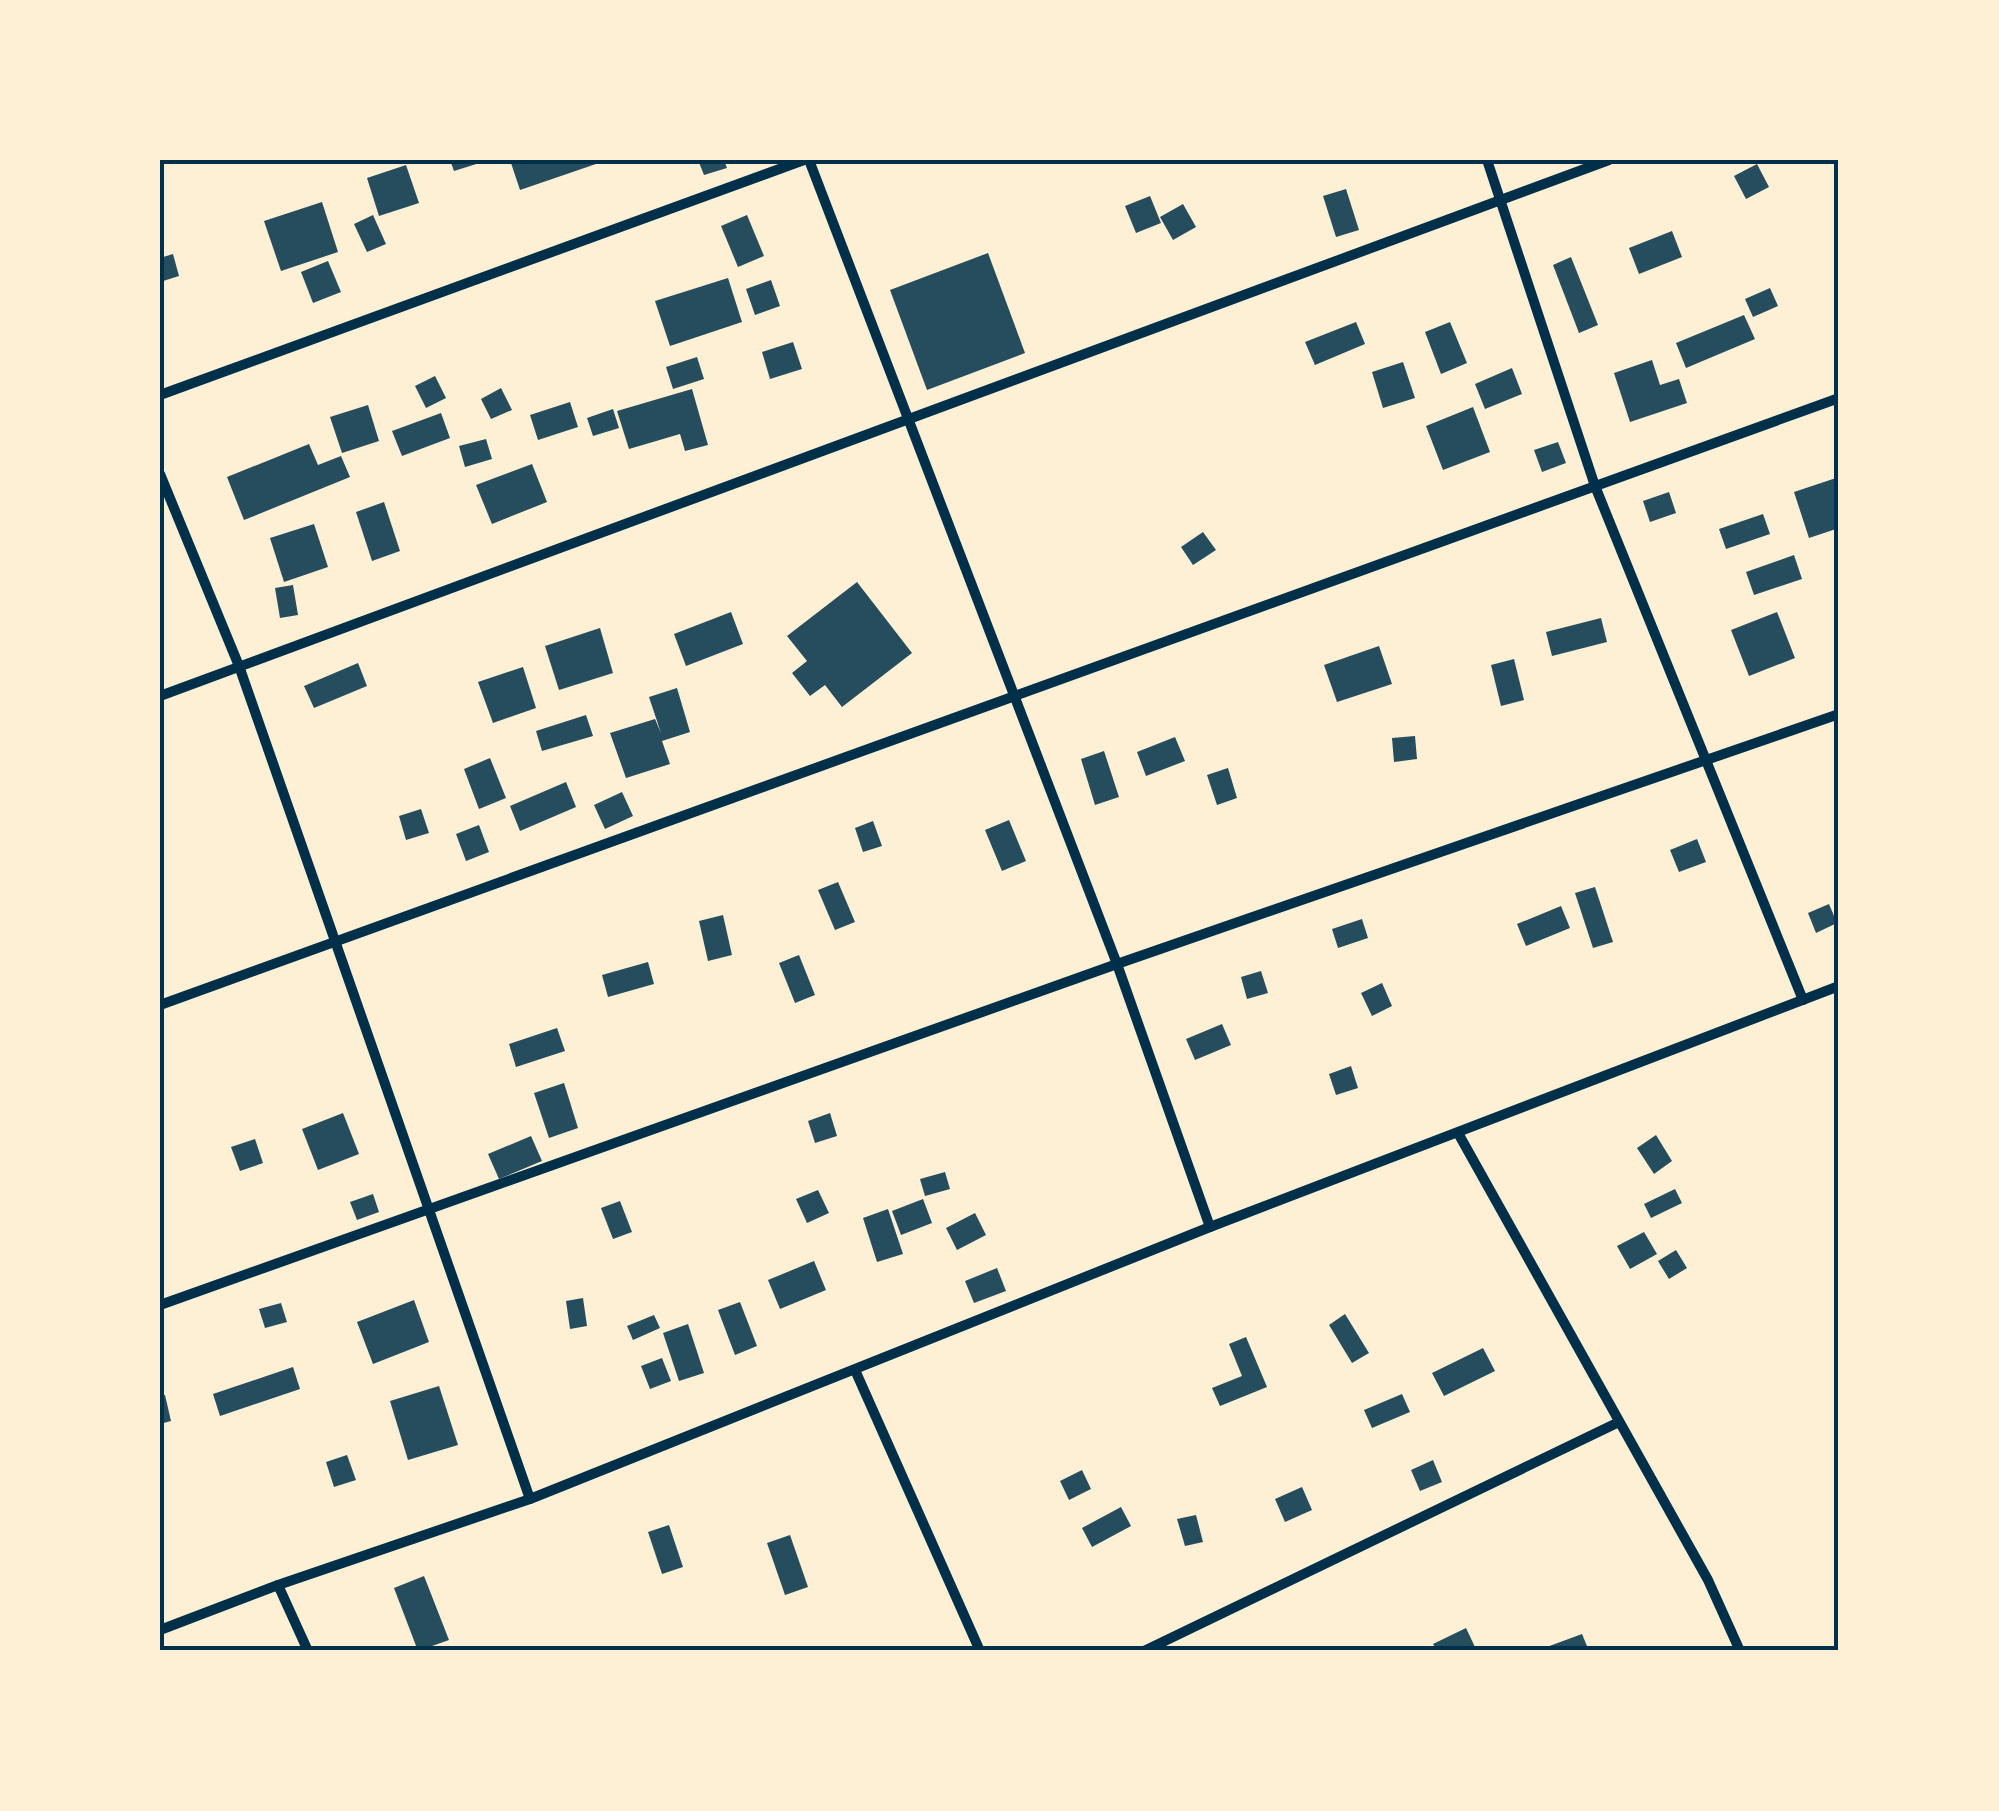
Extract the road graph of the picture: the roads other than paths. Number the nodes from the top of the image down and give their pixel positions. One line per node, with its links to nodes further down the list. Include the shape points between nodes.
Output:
1 (806, 160): 5 (street); 7 (street)
2 (1487, 160): 4 (street)
3 (1608, 160): 4 (street)
4 (1502, 200): 7 (street); 9 (street)
5 (160, 395)
6 (1839, 398): 9 (street)
7 (909, 418): 10 (street); 11 (street)
8 (160, 474): 10 (street)
9 (1595, 486): 11 (street); 14 (street)
10 (239, 666): 12 (street); 15 (street)
11 (1015, 695): 15 (street); 16 (street)
12 (160, 696)
13 (1839, 714): 14 (street)
14 (1707, 759): 16 (street); 18 (street)
15 (337, 941): 19 (street); 21 (street)
16 (1117, 964): 21 (street); 22 (street)
17 (1839, 986): 18 (street)
18 (1803, 1000): 20 (street)
19 (160, 1005)
20 (1458, 1132): 22 (street); 25 (street)
21 (429, 1207): 23 (street); 26 (street)
22 (1210, 1227): 24 (street)
23 (160, 1305)
24 (854, 1370): 26 (street); 30 (street)
25 (1619, 1422): 31 (street); 32 (street)
26 (530, 1500): 27 (street)
27 (278, 1585): 28 (street); 29 (street)
28 (160, 1630)
29 (308, 1651)
30 (980, 1651)
31 (1144, 1651)
32 (1740, 1651)

